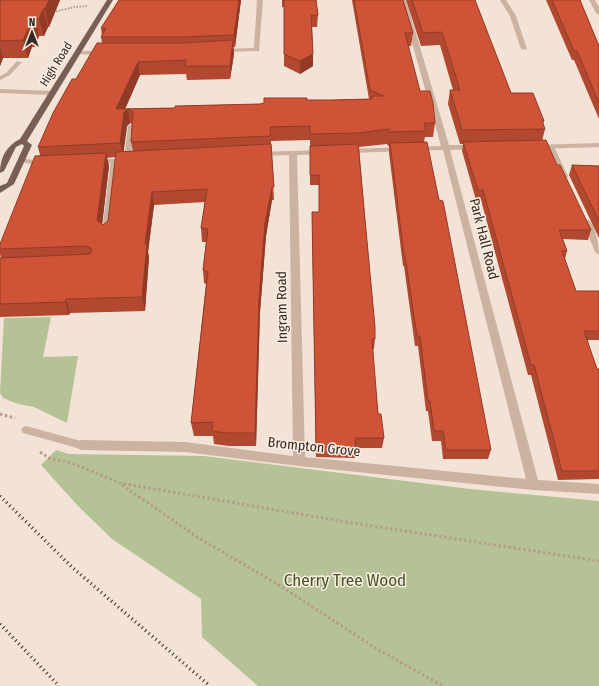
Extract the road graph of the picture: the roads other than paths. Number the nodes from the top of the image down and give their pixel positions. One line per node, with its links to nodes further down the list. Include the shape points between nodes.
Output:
1 (260, 0): 8 (street, via 257,50)
2 (403, 0): 21 (street, Park Hall Road)
3 (504, 0): 7 (lane, via 513,16)
4 (592, 0): 6 (street)
5 (108, 3): 9 (main road, High Road)
6 (599, 13)
7 (524, 49)
8 (213, 52)
9 (77, 53): 10 (street); 14 (main road, High Road)
10 (114, 53)
11 (19, 62): 12 (lane, via 8,74)
12 (0, 78)
13 (0, 91): 14 (street)
14 (52, 93): 16 (main road, High Road)
15 (131, 126): 25 (lane)
16 (23, 141): 24 (main road, via 28,145); 29 (main road, High Road, via 13,146)
17 (599, 146): 20 (street)
18 (483, 147): 21 (street)
19 (528, 147): 20 (street)
20 (550, 147): 30 (lane)
21 (446, 148): 22 (street); 38 (street, Park Hall Road)
22 (293, 153): 23 (street); 37 (street, Ingram Road)
23 (246, 155)
24 (22, 160): 28 (street, via 35,162 40,166); 31 (main road, via 10,184)
25 (132, 160): 26 (street)
26 (114, 161): 27 (street); 33 (lane)
27 (85, 163)
28 (55, 165)
29 (0, 172)
30 (566, 180)
31 (0, 190)
32 (583, 214): 34 (lane)
33 (106, 234)
34 (599, 252)
35 (26, 430): 36 (lane, Brompton Grove)
36 (81, 445): 37 (street, Brompton Grove, via 185,447)
37 (298, 461): 38 (street, Brompton Grove)
38 (533, 485): 39 (street, Brompton Grove)
39 (599, 489)

